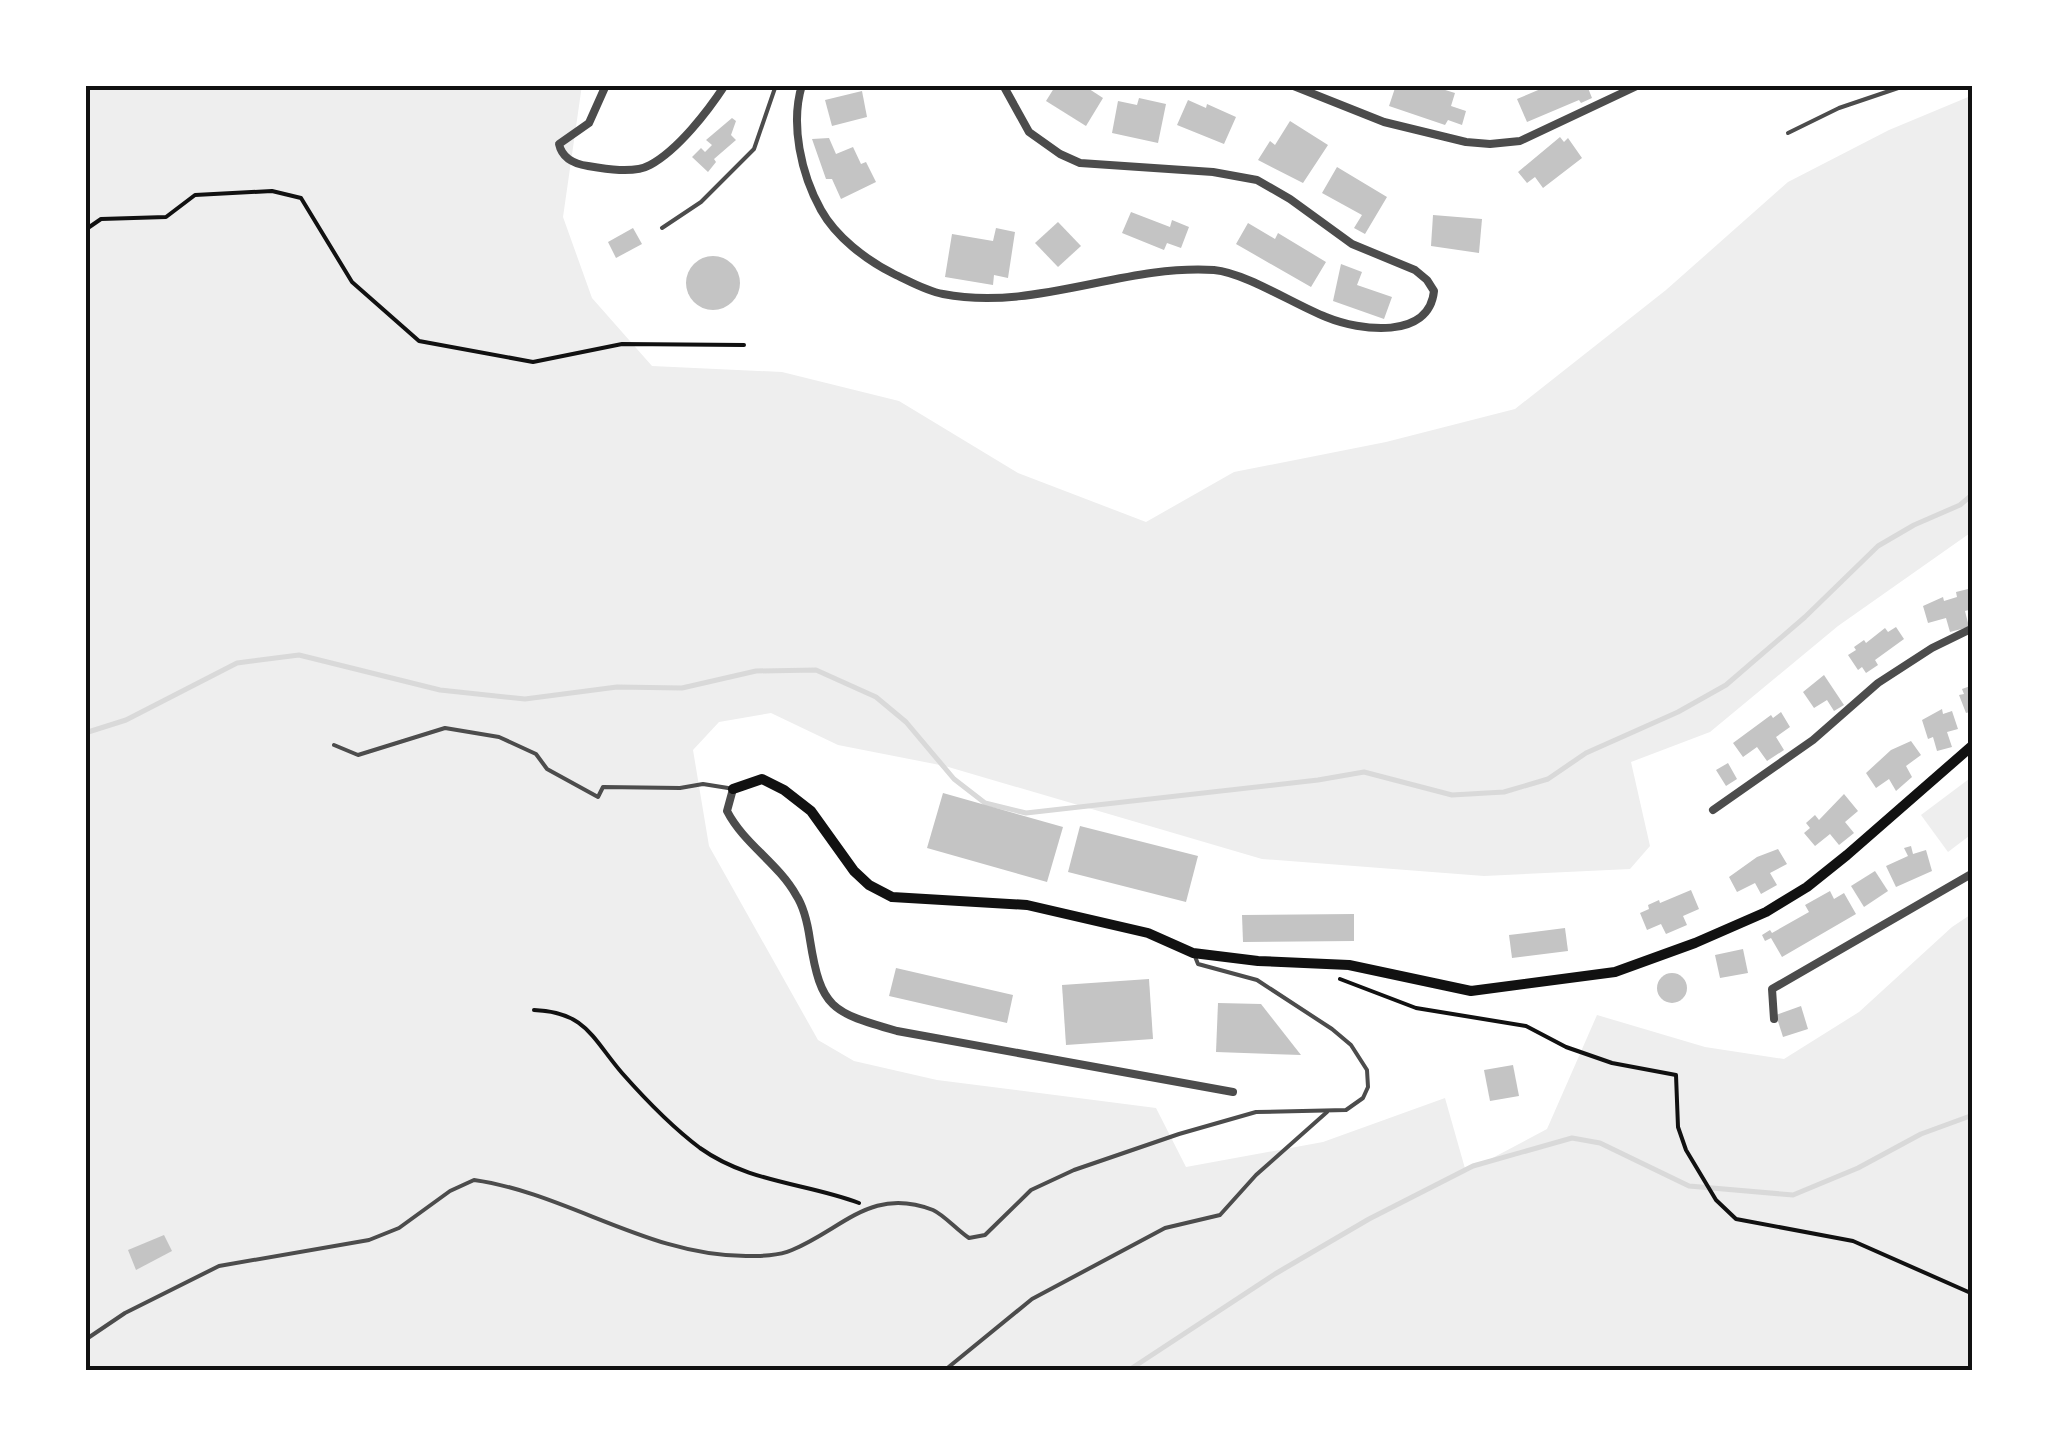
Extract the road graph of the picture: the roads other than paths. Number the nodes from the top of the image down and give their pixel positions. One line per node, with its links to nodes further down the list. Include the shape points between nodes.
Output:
1 (606, 85): 2 (street, via 589,123 560,140 571,162 649,166 705,116)
2 (725, 85)
3 (776, 85): 10 (lane, via 754,149 701,202)
4 (802, 85): 5 (street, via 800,146 825,217 874,264 942,294 1018,298 1184,269 1222,271 1336,320 1390,328 1417,322 1429,309 1434,291 1422,275 1352,244 1257,180 1080,162 1053,151 1029,132)
5 (1003, 85)
6 (1291, 85): 7 (street, via 1384,122 1490,144 1520,140)
7 (1640, 85)
8 (1907, 85): 9 (lane)
9 (1788, 134)
10 (662, 228)
11 (1973, 628): 15 (street, via 1878,683 1813,740)
12 (1973, 745): 17 (main road, via 1807,887 1748,920 1614,972 1471,990 1349,965)
13 (334, 746): 14 (lane, via 358,754 445,728 499,737 598,797 604,787)
14 (733, 789): 17 (main road, via 762,780 784,790 811,811 869,885 892,897 1027,906 1148,934); 19 (street, via 728,811 734,824 798,898 820,992 834,1007 897,1030)
15 (1713, 810)
16 (1973, 873): 18 (street, via 1772,989)
17 (1193, 954): 20 (lane, via 1198,964 1257,980 1351,1046 1368,1070 1368,1087 1346,1110)
18 (1774, 1020)
19 (1233, 1092)
20 (1328, 1112): 21 (lane, via 1256,1112 1074,1170 1031,1190 985,1235 969,1238 936,1211 908,1204 868,1206 777,1254 731,1255 662,1243 474,1180 368,1240 219,1266); 22 (lane, via 1220,1214 1165,1228 1032,1299)
21 (85, 1340)
22 (944, 1370)

